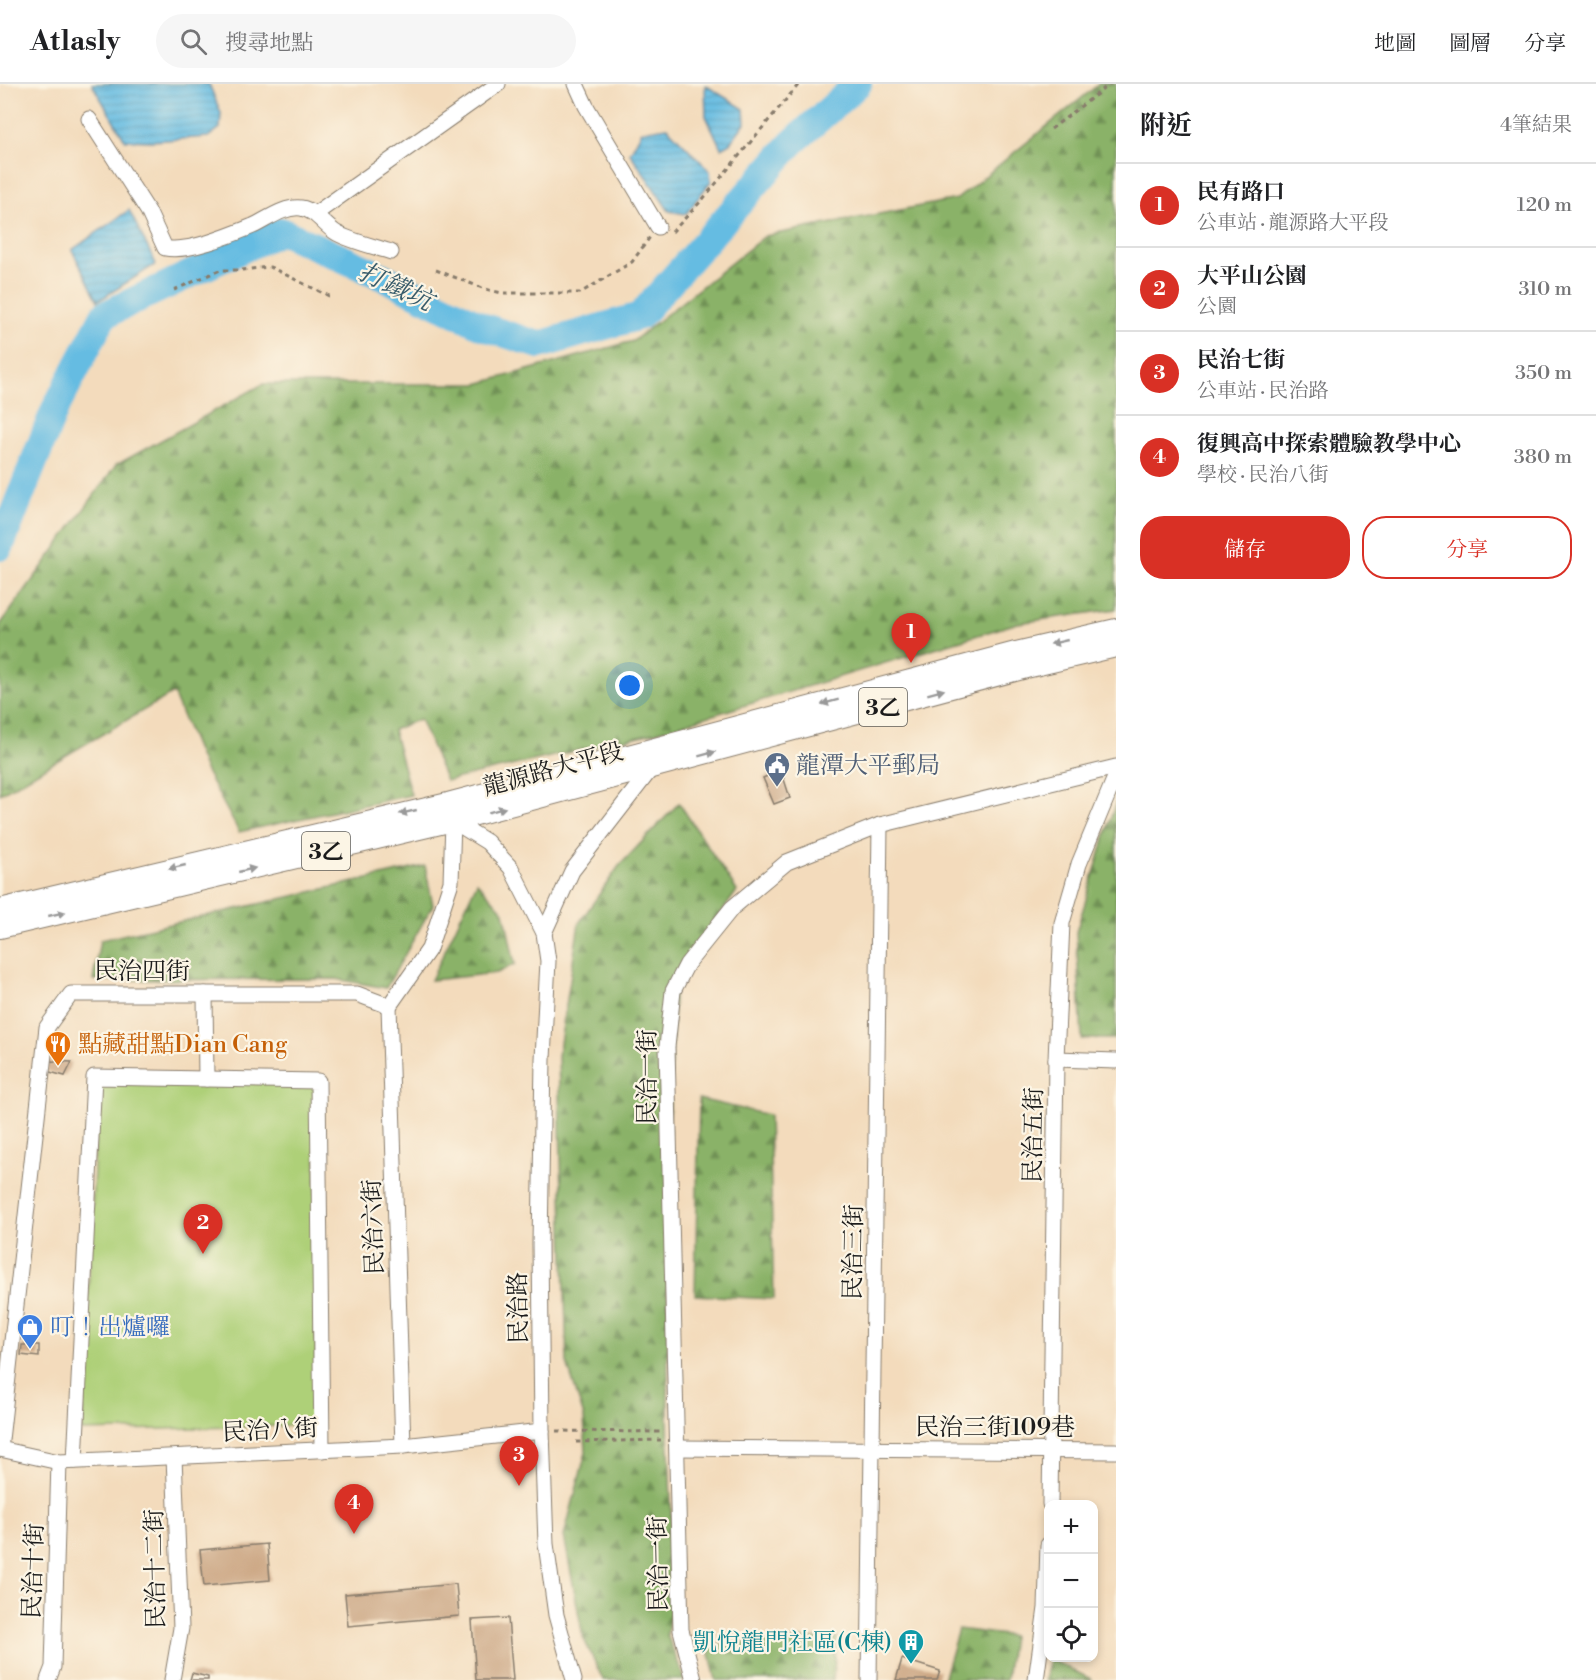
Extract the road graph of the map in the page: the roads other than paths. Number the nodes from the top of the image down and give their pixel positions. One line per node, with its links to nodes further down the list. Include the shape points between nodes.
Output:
1 (498, 84): 4 (street)
2 (576, 84): 5 (street)
3 (89, 119): 4 (street, via 148,211 165,248 175,250 225,236 279,212 301,208)
4 (315, 214): 6 (street, via 335,232)
5 (658, 227)
6 (391, 252)
7 (1116, 629): 9 (main road, 龍源路大平段 / 3乙, one-way to 9, via 1016,652)
8 (1116, 647): 9 (main road, 龍源路大平段 / 3乙, one-way to 8)
9 (649, 760): 12 (main road, 龍源路大平段 / 3乙); 16 (street, via 572,871)
10 (1116, 767): 13 (street, 民治一街)
11 (1116, 775): 19 (street, 民治五街, via 1079,864 1062,923)
12 (450, 812): 14 (main road, 龍源路大平段 / 3乙, one-way to 14); 15 (main road, 龍源路大平段 / 3乙, one-way to 12); 16 (street, via 511,868); 18 (street, via 451,882 429,949)
13 (880, 825): 23 (street, 民治一街, via 787,862 732,908 687,964 673,991 667,1047); 25 (street, 民治三街)
14 (0, 909)
15 (0, 928)
16 (544, 933): 22 (street, 民治路, via 548,961 540,1244)
17 (205, 994): 18 (street, 民治四街, via 357,994); 21 (street); 26 (street, 民治四街, via 71,994 47,1027)
18 (389, 1006): 24 (street, 民治六街)
19 (1056, 1059): 20 (street); 27 (street, 民治五街)
20 (1116, 1060)
21 (206, 1079): 28 (street, via 318,1080); 31 (street, 民治十街, via 94,1077)
22 (542, 1431): 24 (street, 民治八街); 36 (street, 民治路, via 546,1544 556,1615)
23 (671, 1444): 25 (street, 民治三街109巷); 37 (street, 民治一街, via 681,1630)
24 (403, 1446): 28 (street, 民治八街)
25 (873, 1448): 27 (street, 民治三街109巷); 38 (street, 民治三街)
26 (0, 1449): 31 (street, 民治八街)
27 (1052, 1449): 29 (street, 民治三街109巷); 32 (street, 民治五街)
28 (322, 1450): 30 (street, 民治八街)
29 (1116, 1451)
30 (174, 1456): 31 (street, 民治八街); 35 (street, 民治十二街, via 181,1628)
31 (67, 1461): 34 (street, 民治十街, via 53,1667)
32 (1050, 1500)
33 (1048, 1554): 39 (street, via 1046,1608)
34 (48, 1680)
35 (172, 1680)
36 (574, 1680)
37 (694, 1680)
38 (869, 1680)
39 (1036, 1680)

